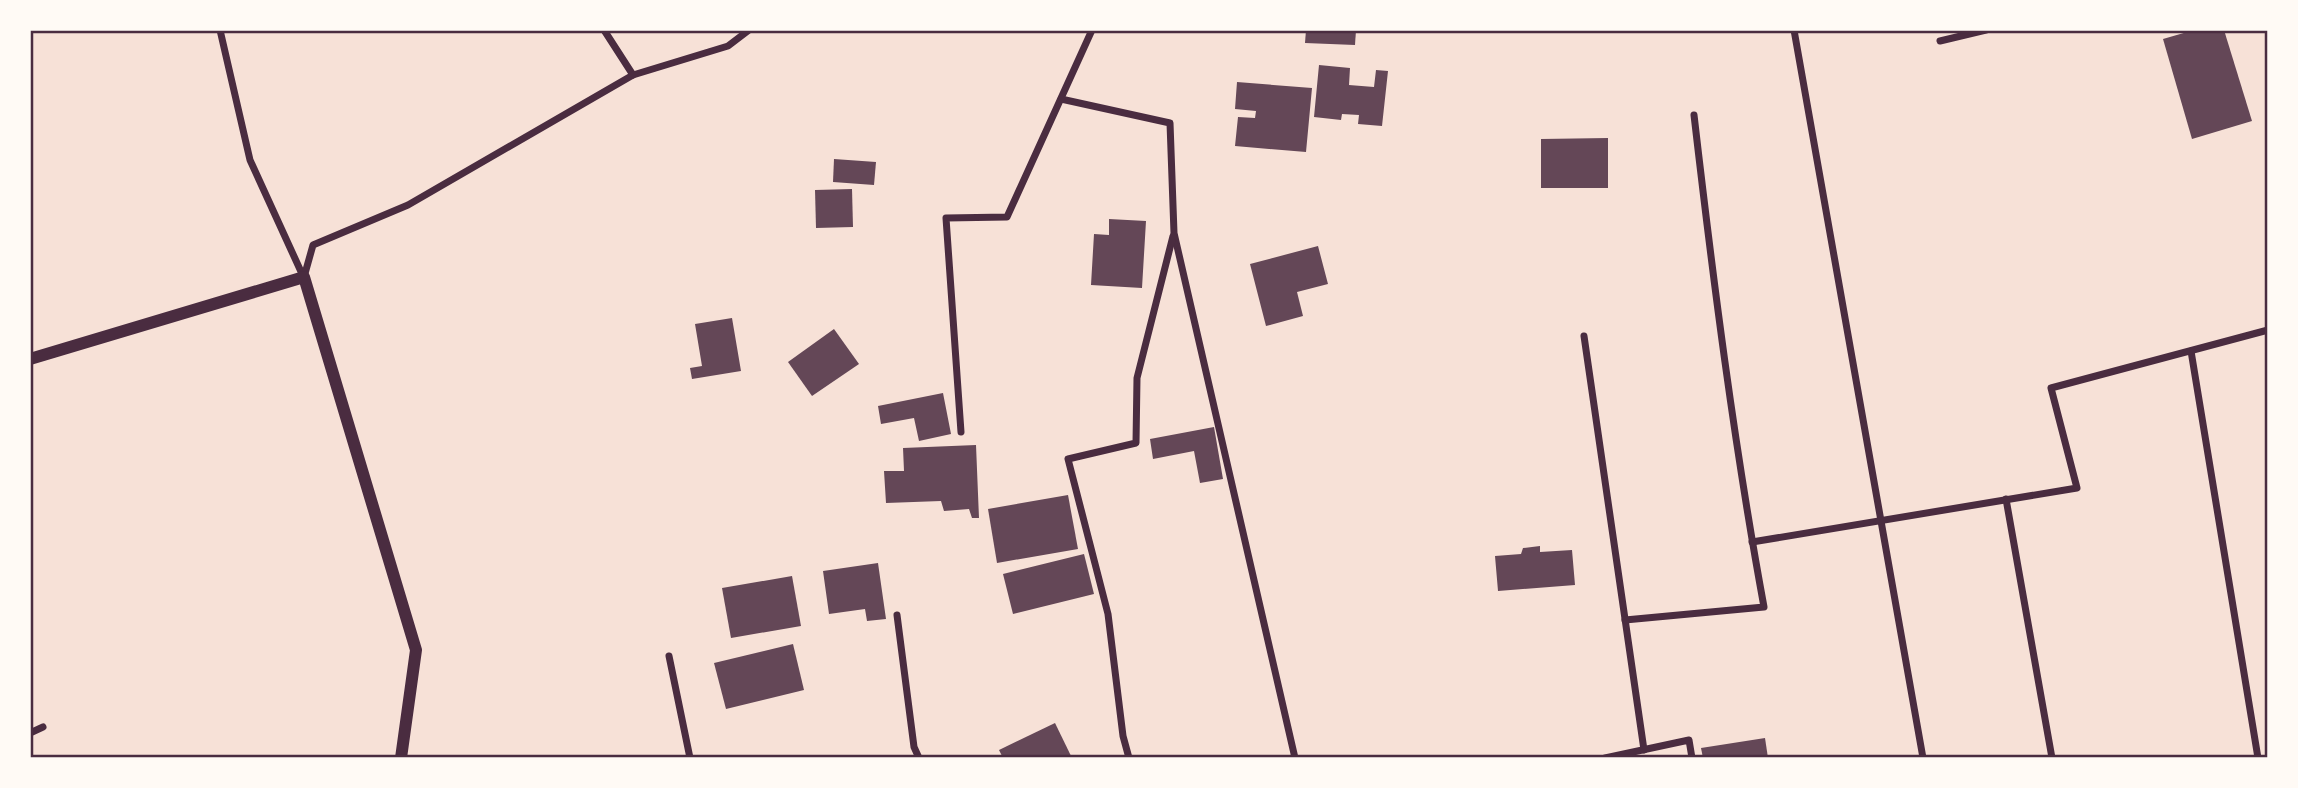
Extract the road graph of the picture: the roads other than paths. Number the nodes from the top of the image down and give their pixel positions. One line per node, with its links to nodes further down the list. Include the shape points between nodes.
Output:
1 (220, 30): 12 (street, via 250,160)
2 (604, 30): 8 (street)
3 (749, 30): 8 (street, via 728,46)
4 (1092, 30): 9 (street)
5 (1794, 30): 19 (street)
6 (1986, 30): 7 (street)
7 (1940, 41)
8 (633, 75): 12 (street, via 408,205 313,245)
9 (1061, 99): 11 (street, via 1170,123); 17 (street, via 1007,217 946,218)
10 (1694, 115): 20 (street)
11 (1174, 233): 30 (street, via 1137,378 1136,443 1068,458 1108,614); 31 (street)
12 (304, 277): 16 (street); 27 (street, via 416,650)
13 (2268, 330): 15 (street)
14 (1584, 336): 22 (street)
15 (2191, 351): 18 (street, via 2051,388 2077,488); 36 (street)
16 (30, 359)
17 (961, 432)
18 (2006, 499): 19 (street); 35 (street)
19 (1881, 520): 20 (street); 34 (street)
20 (1752, 542): 22 (street, via 1764,607)
21 (897, 615): 29 (street)
22 (1625, 620): 26 (street)
23 (668, 656): 28 (street)
24 (43, 727): 25 (street)
25 (30, 733)
26 (1644, 750): 32 (street); 33 (street, via 1689,740)
27 (401, 758)
28 (690, 758)
29 (919, 758)
30 (1129, 758)
31 (1295, 758)
32 (1605, 758)
33 (1692, 758)
34 (1923, 758)
35 (2052, 758)
36 (2258, 758)

